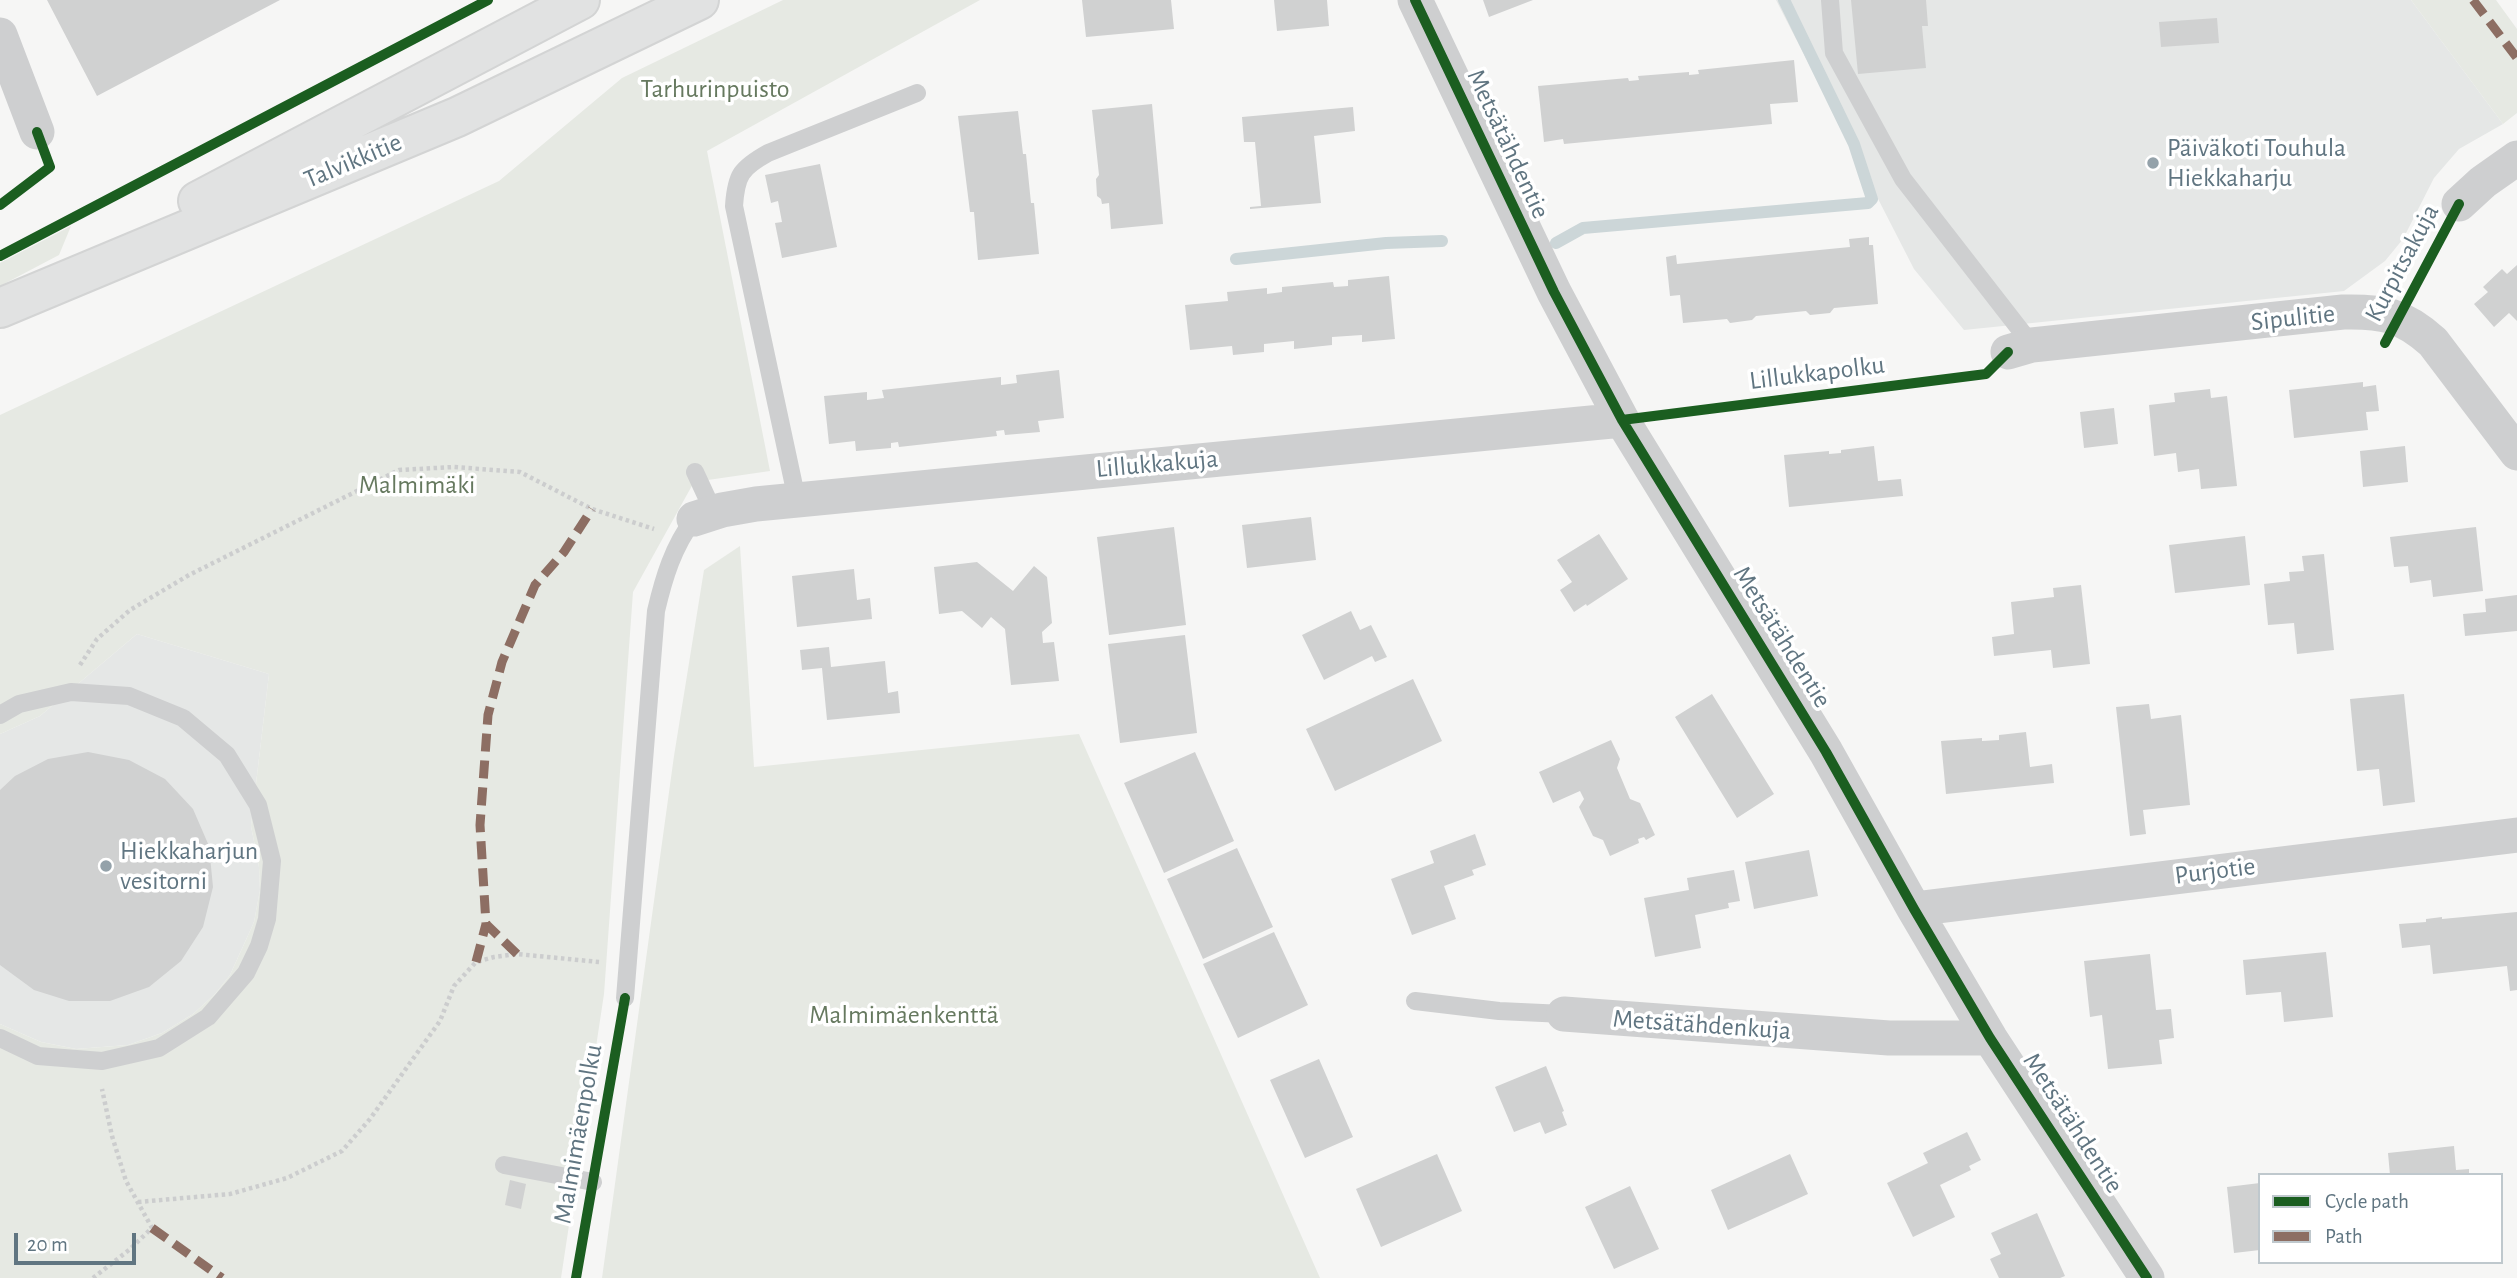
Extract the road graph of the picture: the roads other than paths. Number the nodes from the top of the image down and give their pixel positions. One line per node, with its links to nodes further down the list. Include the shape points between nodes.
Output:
1 (580, 0): 10 (main road, Talvikkitie)
2 (699, 0): 10 (main road, Talvikkitie, via 457,117)
3 (1415, 0): 12 (street, Metsätähdentie, via 1554,292)
4 (1830, 0): 11 (lane, via 1834,53 1903,179)
5 (0, 36): 7 (street)
6 (917, 93): 15 (lane, via 768,153 747,165 735,188 734,206)
7 (37, 132)
8 (2517, 158): 9 (street, Kurpitsakuja)
9 (2459, 204)
10 (0, 307)
11 (2020, 349): 13 (street, Sipulitie, via 2343,312 2382,313 2400,318 2433,342)
12 (1622, 420): 15 (street, Lillukkakuja); 19 (street, Metsätähdentie, via 1826,752)
13 (2517, 453)
14 (695, 472): 16 (lane)
15 (797, 500): 16 (street, Lillukkakuja, via 756,504)
16 (696, 523): 20 (lane, via 665,575 656,611)
17 (0, 715): 23 (lane, via 19,704 71,692 129,696 183,718 227,755 258,805 272,862 267,919 259,946 246,973 208,1017 159,1048 102,1061 38,1056)
18 (2517, 835): 19 (street, Purjotie)
19 (1914, 909): 24 (street, Metsätähdentie)
20 (625, 998)
21 (1415, 1001): 22 (lane, Metsätähdenkuja)
22 (1564, 1014): 24 (street, Metsätähdenkuja, via 1889,1038)
23 (0, 1038)
24 (1990, 1038): 27 (street, Metsätähdentie)
25 (504, 1165): 26 (lane)
26 (593, 1182)
27 (2147, 1278)

